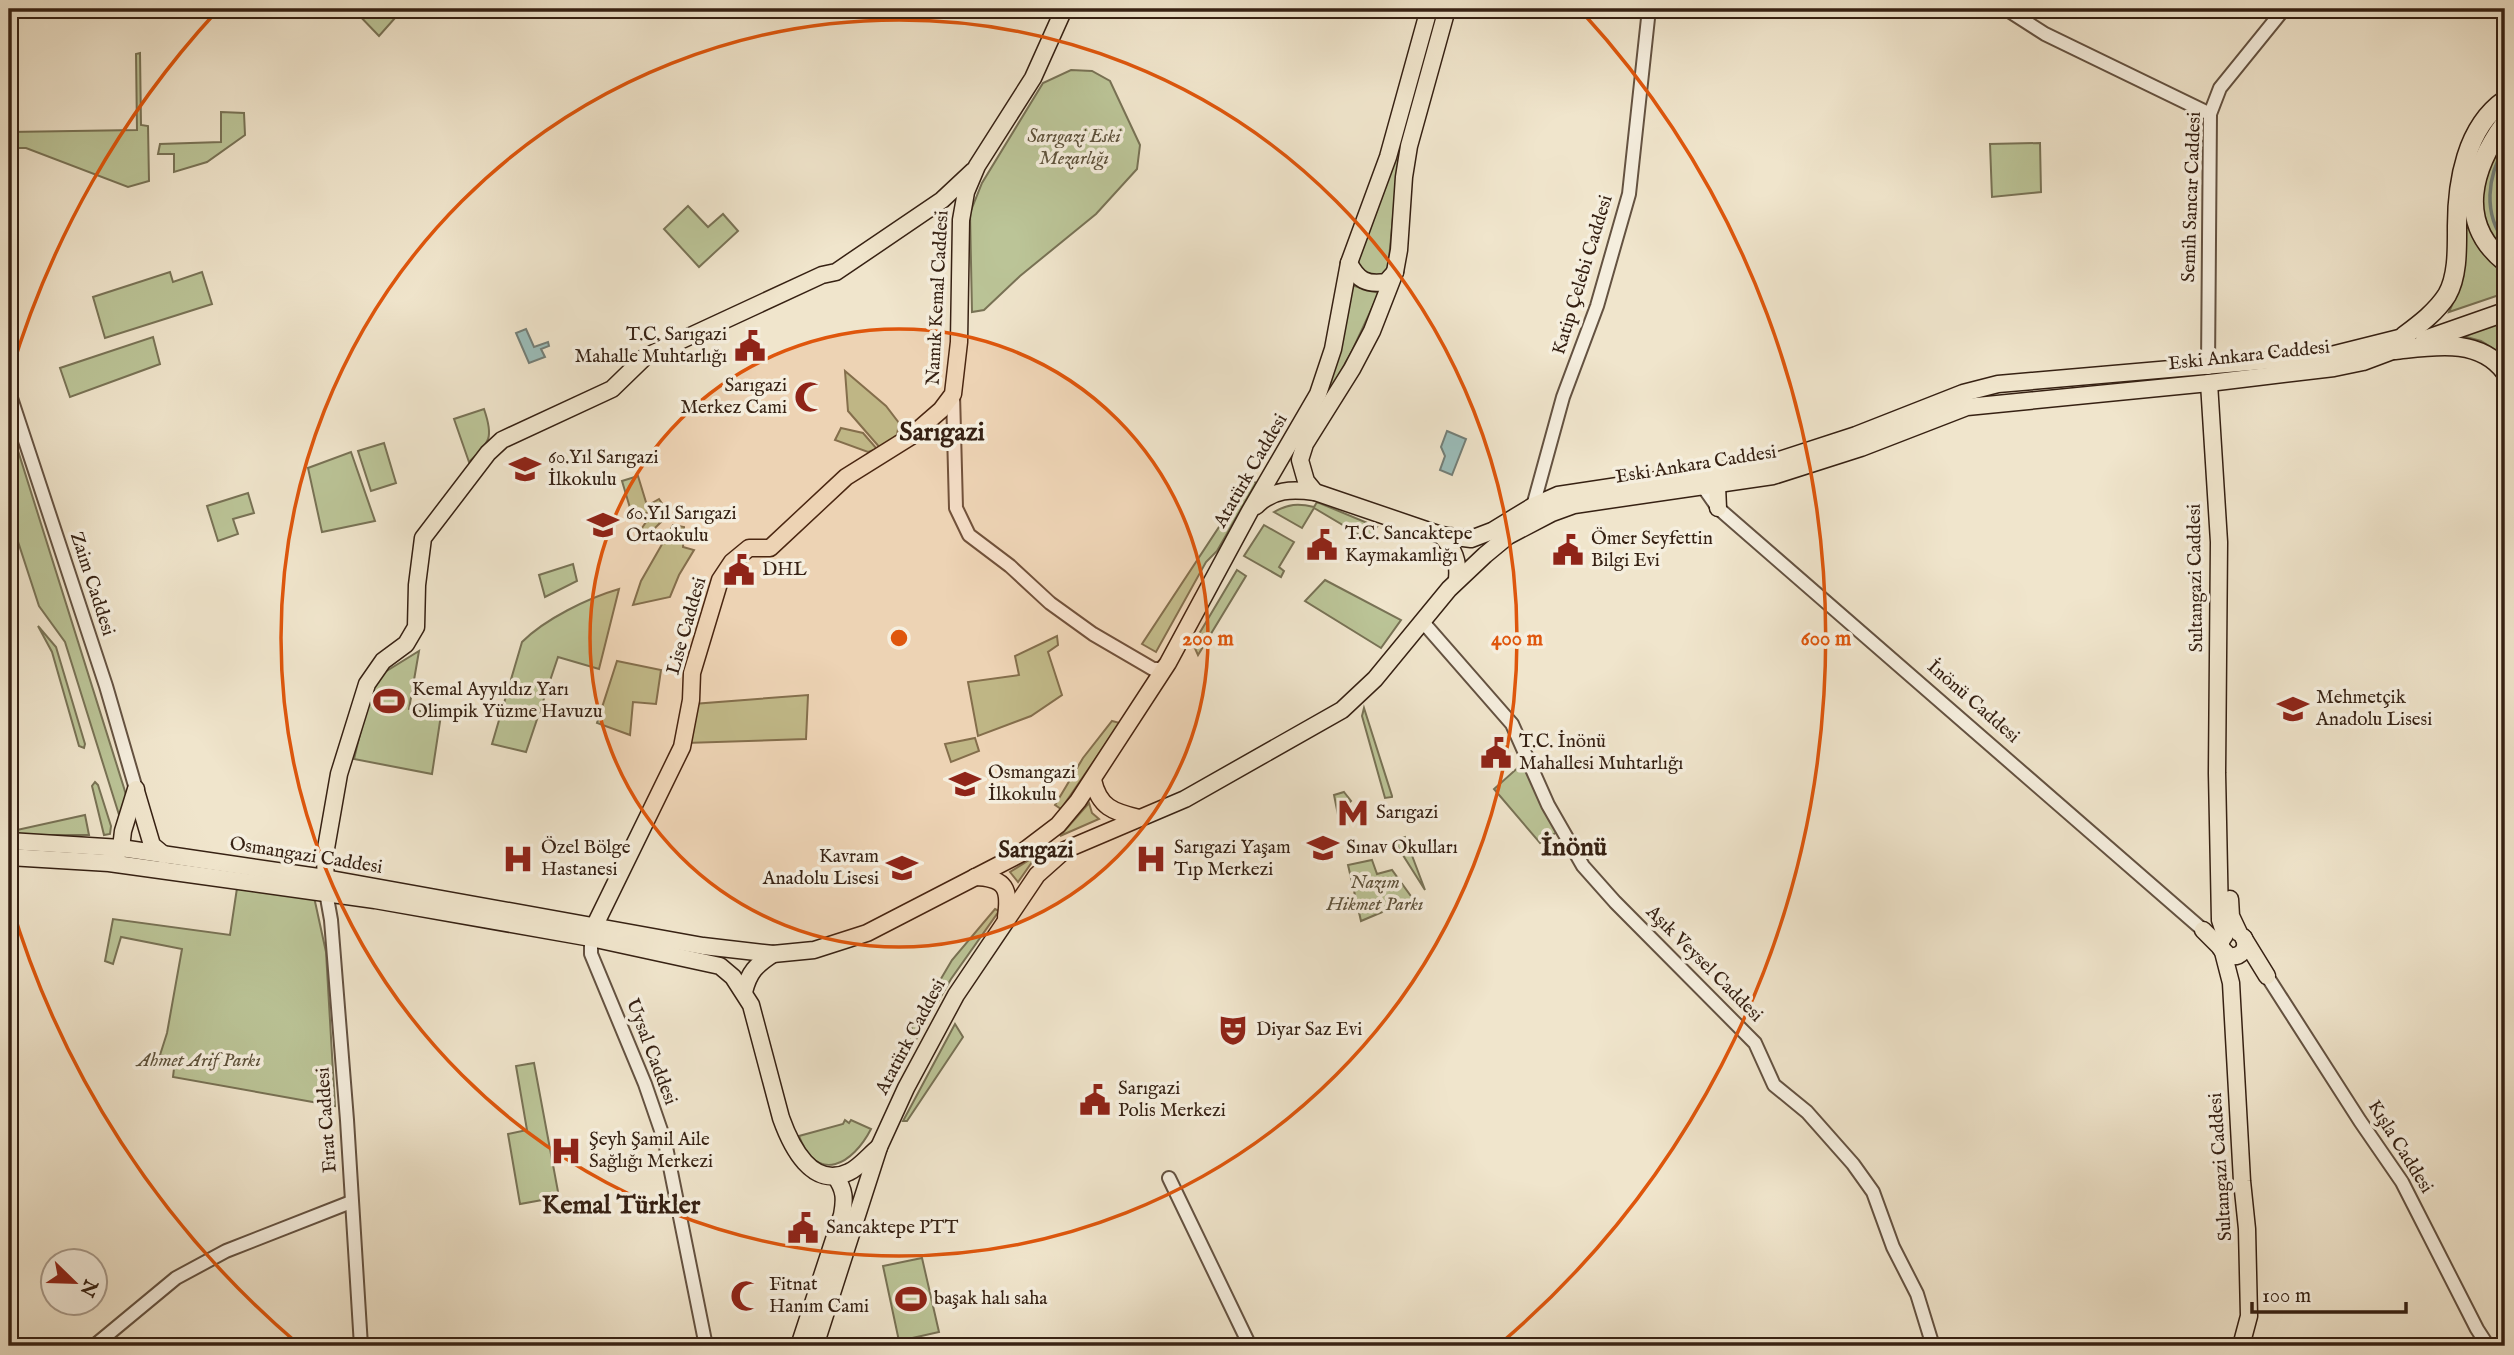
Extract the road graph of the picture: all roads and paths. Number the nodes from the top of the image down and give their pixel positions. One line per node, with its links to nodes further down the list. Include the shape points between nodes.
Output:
1 (1063, 9): 10 (main road, Namık Kemal Caddesi, via 1033,78)
2 (1429, 9): 14 (main road, Atatürk Caddesi, via 1388,157)
3 (1447, 9): 15 (main road, Atatürk Caddesi, via 1409,146)
4 (1649, 9): 26 (street, Katip Çelebi Caddesi, via 1629,194)
5 (2006, 9): 8 (street, via 2045,34)
6 (2284, 9): 8 (street, Semih Sancar Caddesi, via 2220,89)
7 (2505, 100): 18 (highway, via 2469,147 2463,167 2457,203 2457,254 2448,293 2432,315)
8 (2210, 114): 20 (street, Semih Sancar Caddesi)
9 (2505, 123): 13 (highway, via 2482,159 2474,197 2480,234)
10 (977, 166): 11 (main road); 12 (main road, Namık Kemal Caddesi)
11 (945, 198): 12 (main road, via 954,199); 41 (main road, via 836,272 645,357 612,389 502,440 488,453 423,538 416,627 367,684 339,774 325,855)
12 (963, 209): 22 (main road, Namık Kemal Caddesi)
13 (2505, 262)
14 (1349, 263): 15 (main road, via 1356,277 1366,282 1385,282); 28 (main road, Atatürk Caddesi, via 1333,349 1318,394)
15 (1395, 272): 25 (main road, Atatürk Caddesi, via 1372,331 1305,444 1301,471)
16 (2505, 301): 18 (highway)
17 (2505, 312): 18 (highway)
18 (2400, 343): 19 (highway, via 2471,348); 20 (main road, Eski Ankara Caddesi)
19 (2505, 372)
20 (2208, 376): 23 (main road, Eski Ankara Caddesi, via 1998,384); 24 (main road, Eski Ankara Caddesi, via 1967,407 1773,476); 45 (main road, Sultangazi Caddesi, via 2218,542 2217,773 2223,782)
21 (9, 392): 34 (street, Zaim Caddesi)
22 (953, 394): 32 (street, Namık Kemal Caddesi, via 957,508 969,535 1093,634 1153,669); 44 (main road, Lise Caddesi, via 910,437 846,477 770,548 749,548 732,562 720,580 692,673 682,747)
23 (1828, 443): 24 (main road, via 1783,466 1721,478); 26 (main road, Eski Ankara Caddesi, via 1769,463 1558,495)
24 (1710, 487): 27 (main road); 30 (main road, Eski Ankara Caddesi, via 1574,505 1552,513 1508,536)
25 (1315, 492): 28 (main road, via 1285,490); 29 (main road)
26 (1532, 506): 29 (main road, Eski Ankara Caddesi, via 1471,539)
27 (1718, 508): 43 (street, İnönü Caddesi)
28 (1251, 511): 32 (main road, Atatürk Caddesi)
29 (1441, 535): 30 (main road, via 1459,564)
30 (1457, 580): 31 (main road, Eski Ankara Caddesi)
31 (1422, 621): 35 (main road, Eski Ankara Caddesi, via 1375,679 1342,710 1214,784); 59 (street, Aşık Veysel Caddesi, via 1513,724 1548,805 1583,866 1755,1043 1774,1085 1807,1112 1873,1192 1917,1294)
32 (1168, 663): 33 (main road, Atatürk Caddesi)
33 (1093, 780): 35 (main road, via 1103,803); 40 (main road, Atatürk Caddesi, via 1058,825 1020,854)
34 (136, 789): 37 (main road); 38 (main road, via 152,845)
35 (1139, 818): 42 (main road, Atatürk Caddesi, via 1065,850 1037,875)
36 (9, 841): 37 (main road, Osmangazi Caddesi)
37 (112, 853): 38 (main road, Osmangazi Caddesi); 39 (main road, Osmangazi Caddesi); 41 (main road, Osmangazi Caddesi)
38 (165, 856): 41 (main road, Osmangazi Caddesi)
39 (9, 857)
40 (975, 877): 42 (main road, via 988,877 1005,887 1009,896); 46 (main road, Osmangazi Caddesi, via 867,933 814,950)
41 (326, 885): 44 (main road, Osmangazi Caddesi); 52 (street, Fırat Caddesi)
42 (1006, 919): 49 (main road, Atatürk Caddesi, via 957,995)
43 (2203, 930): 45 (main road)
44 (593, 932): 46 (main road, Osmangazi Caddesi); 48 (main road, Osmangazi Caddesi, via 720,966); 55 (street, Uysal Caddesi, via 591,954 664,1142)
45 (2231, 945): 47 (main road, Kışla Caddesi); 60 (main road, Sultangazi Caddesi, via 2247,1229 2249,1316)
46 (773, 954): 48 (main road, via 754,967)
47 (2267, 976): 61 (street, Kışla Caddesi, via 2402,1182)
48 (744, 992): 50 (main road, via 790,1140 803,1162 817,1173)
49 (878, 1147): 50 (main road, via 851,1172); 57 (main road, Atatürk Caddesi)
50 (835, 1176): 56 (main road, via 845,1199 842,1215)
51 (1168, 1178): 58 (street)
52 (352, 1202): 53 (street, via 226,1251 176,1278); 54 (street, Fırat Caddesi)
53 (94, 1346)
54 (360, 1346)
55 (706, 1346)
56 (799, 1346)
57 (815, 1346)
58 (1250, 1346)
59 (1933, 1346)
60 (2241, 1346)
61 (2488, 1346)

